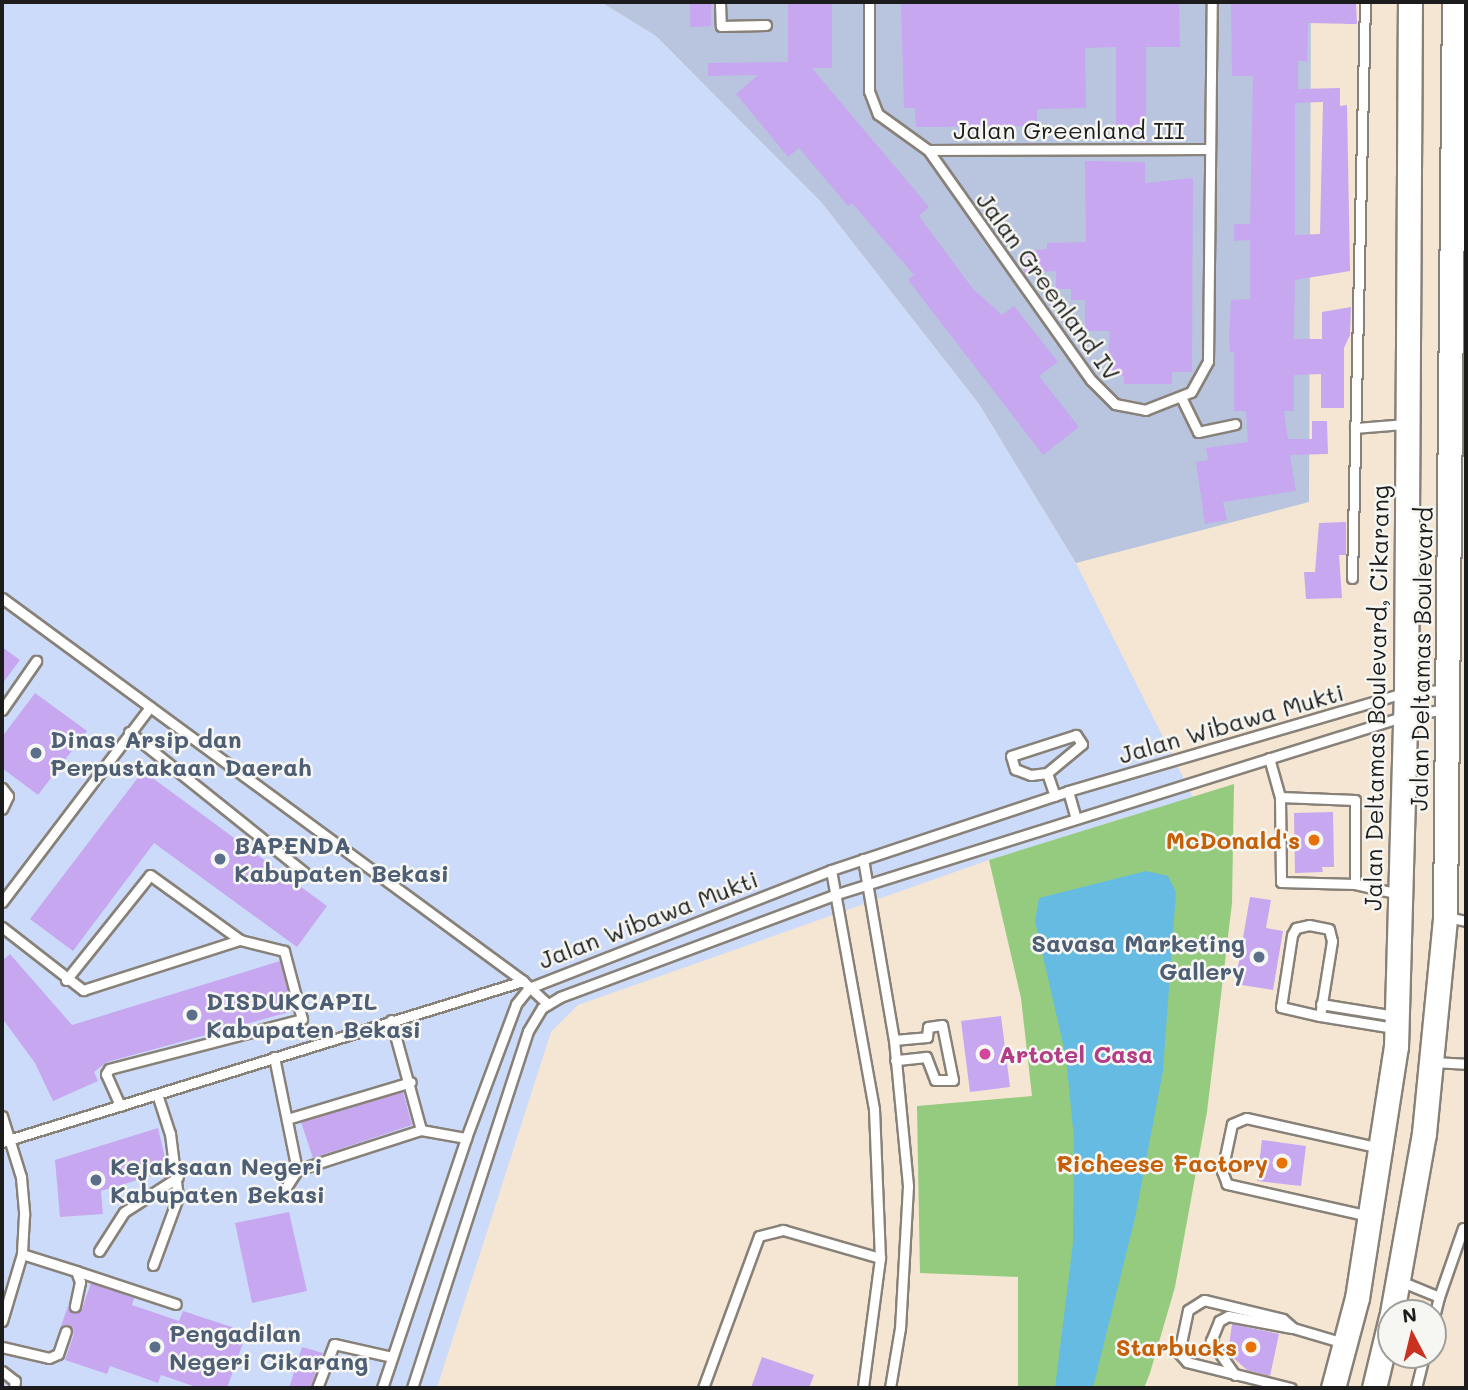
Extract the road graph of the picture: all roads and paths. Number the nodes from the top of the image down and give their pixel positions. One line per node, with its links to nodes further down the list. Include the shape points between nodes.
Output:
1 (720, 2): 7 (lane, via 721,26)
2 (869, 2): 10 (lane, Jalan Greenland IV, via 869,92 875,110)
3 (1212, 2): 8 (lane, Jalan Greenland IV)
4 (1365, 2): 15 (lane)
5 (1410, 2): 14 (street, Jalan Deltamas Boulevard, Cikarang)
6 (1454, 2): 9 (street, Jalan Deltamas Boulevard)
7 (766, 25)
8 (1210, 149): 10 (lane, Jalan Greenland III); 12 (lane, Jalan Greenland IV, via 1210,351 1202,380)
9 (1459, 149): 11 (street, Jalan Deltamas Boulevard)
10 (928, 150): 12 (lane, Jalan Greenland IV, via 1111,402 1145,410)
11 (1458, 377): 20 (street, Jalan Deltamas Boulevard)
12 (1181, 397): 13 (lane, via 1198,432)
13 (1235, 424)
14 (1405, 424): 15 (lane); 19 (street, Jalan Deltamas Boulevard, Cikarang)
15 (1355, 428): 16 (lane)
16 (1352, 578)
17 (2, 598): 21 (lane)
18 (36, 661): 22 (lane)
19 (1406, 692): 20 (lane, Jalan Wibawa Mukti); 23 (street, Jalan Deltamas Boulevard, Cikarang); 28 (lane, Jalan Wibawa Mukti)
20 (1448, 700): 23 (lane, Jalan Wibawa Mukti); 41 (street, Jalan Deltamas Boulevard)
21 (150, 707): 24 (lane); 45 (lane)
22 (2, 710)
23 (1405, 716): 25 (lane, Jalan Wibawa Mukti); 39 (street, Jalan Deltamas Boulevard, Cikarang)
24 (129, 732): 35 (lane); 40 (lane)
25 (1269, 758): 30 (lane); 32 (lane, Jalan Wibawa Mukti)
26 (1047, 773): 26 (lane, via 1031,775 1015,769 1011,756 1076,735 1082,744); 29 (lane)
27 (2, 788): 31 (lane, via 8,796)
28 (1068, 791): 29 (lane, Jalan Wibawa Mukti); 32 (lane)
29 (1055, 796): 33 (lane, Jalan Wibawa Mukti)
30 (1280, 797): 37 (lane, via 1281,882); 37 (lane, via 1355,800)
31 (2, 809)
32 (1076, 819): 36 (lane, Jalan Wibawa Mukti)
33 (863, 859): 34 (lane, Jalan Wibawa Mukti); 36 (lane)
34 (831, 870): 38 (lane); 45 (lane, Jalan Wibawa Mukti)
35 (303, 872)
36 (868, 884): 38 (lane, Jalan Wibawa Mukti); 51 (lane)
37 (1355, 884): 39 (lane)
38 (837, 894): 46 (lane, Jalan Wibawa Mukti); 72 (lane, via 874,1109)
39 (1401, 895): 50 (street, Jalan Deltamas Boulevard, Cikarang)
40 (2, 902)
41 (1455, 919): 54 (street, Jalan Deltamas Boulevard)
42 (2, 927): 44 (lane)
43 (240, 940): 44 (lane, via 96,988 83,990); 44 (lane, via 150,875); 58 (lane, via 284,951 302,1018 109,1069 106,1074)
44 (66, 980)
45 (526, 985): 46 (lane); 49 (lane); 62 (lane, Jalan Wibawa Mukti)
46 (548, 1004): 93 (lane, Jalan Wibawa Mukti, via 528,1031)
47 (1321, 1004): 48 (lane); 48 (lane, via 1332,941 1329,929 1296,928 1281,1007); 50 (lane)
48 (1320, 1016): 50 (lane)
49 (391, 1020): 52 (lane); 56 (lane)
50 (1396, 1022): 64 (street, Jalan Deltamas Boulevard, Cikarang)
51 (894, 1040): 53 (lane); 53 (lane, via 927,1037 928,1027 942,1026 953,1080 935,1080 926,1057)
52 (274, 1057): 57 (lane); 60 (lane)
53 (895, 1060): 96 (lane, via 908,1185 900,1328)
54 (1432, 1062): 55 (lane); 75 (street, Jalan Deltamas Boulevard)
55 (1466, 1064)
56 (411, 1082): 60 (lane); 61 (lane)
57 (157, 1094): 58 (lane); 66 (lane)
58 (120, 1106): 63 (lane)
59 (2, 1116): 63 (lane)
60 (287, 1119): 65 (lane)
61 (421, 1130): 62 (lane); 65 (lane)
62 (466, 1138): 85 (lane, Jalan Wibawa Mukti)
63 (7, 1141): 71 (lane, via 22,1190)
64 (1382, 1149): 68 (street, Jalan Deltamas Boulevard, Cikarang); 68 (lane, via 1246,1118 1232,1124 1222,1171 1227,1184)
65 (297, 1170): 67 (lane)
66 (178, 1177): 70 (lane, via 124,1212); 73 (lane, via 178,1197)
67 (281, 1195)
68 (1371, 1216): 83 (street, Jalan Deltamas Boulevard, Cikarang)
69 (1463, 1228): 76 (lane)
70 (99, 1251)
71 (22, 1254): 74 (lane); 80 (lane)
72 (880, 1258): 94 (lane, via 783,1230 759,1236); 95 (lane)
73 (153, 1265)
74 (76, 1271): 78 (lane); 79 (lane, via 80,1282)
75 (1400, 1281): 76 (lane); 77 (street, Jalan Deltamas Boulevard)
76 (1439, 1297)
77 (1396, 1299)
78 (176, 1304)
79 (75, 1306)
80 (2, 1321)
81 (1293, 1328): 83 (lane); 89 (lane, via 1228,1316 1219,1321 1211,1341); 89 (lane, via 1283,1319 1204,1300 1193,1304 1179,1353 1187,1362)
82 (66, 1331): 84 (lane, via 58,1354 49,1358)
83 (1345, 1343): 98 (street, Jalan Deltamas Boulevard, Cikarang)
84 (2, 1347)
85 (392, 1357): 91 (lane, via 334,1344); 92 (lane, Jalan Wibawa Mukti)
86 (1379, 1369): 99 (street, Jalan Deltamas Boulevard)
87 (1421, 1369): 100 (lane)
88 (2, 1371): 90 (lane, via 15,1381)
89 (1236, 1376): 97 (lane)
90 (13, 1388)
91 (317, 1388)
92 (382, 1388)
93 (412, 1388)
94 (703, 1388)
95 (863, 1388)
96 (890, 1388)
97 (1291, 1388)
98 (1333, 1388)
99 (1374, 1388)
100 (1416, 1388)

